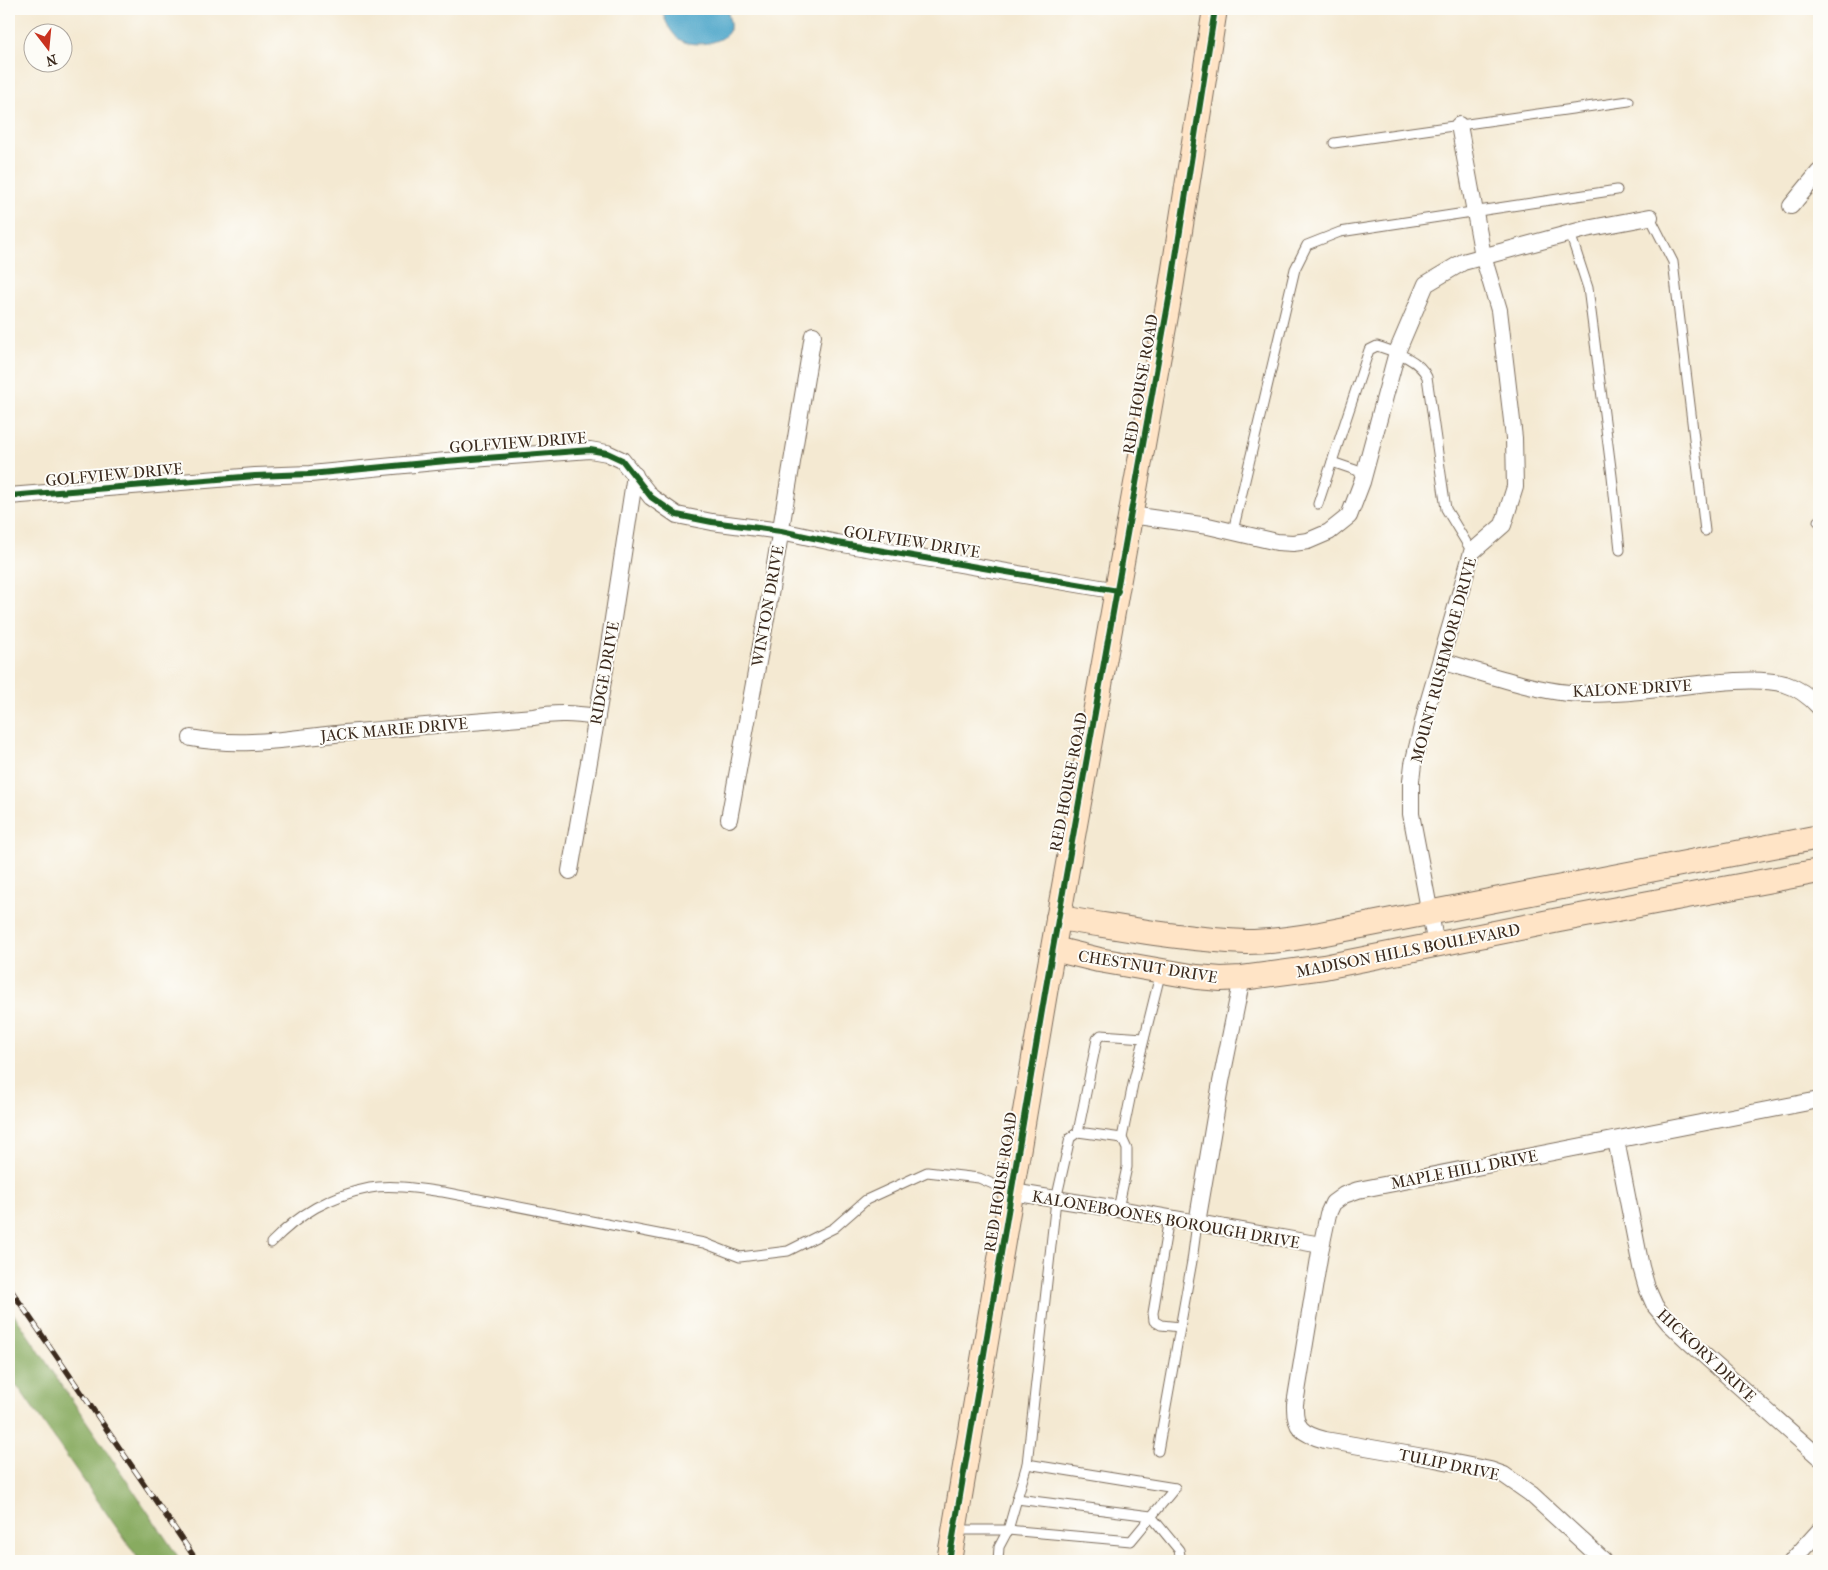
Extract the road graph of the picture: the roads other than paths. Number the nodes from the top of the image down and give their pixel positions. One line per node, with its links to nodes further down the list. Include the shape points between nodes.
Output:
1 (1215, 9): 19 (main road, RED HOUSE ROAD)
2 (1629, 101): 3 (lane)
3 (1459, 124): 4 (lane); 8 (street, MOUNT RUSHMORE DRIVE)
4 (1334, 143)
5 (1819, 172): 7 (street)
6 (1617, 190): 8 (lane)
7 (1791, 206)
8 (1476, 211): 11 (street, MOUNT RUSHMORE DRIVE); 21 (lane, via 1340,232 1307,245 1295,269)
9 (1650, 217): 10 (street); 22 (lane, via 1673,262)
10 (1570, 233): 11 (street); 23 (lane, via 1588,288)
11 (1483, 256): 13 (street, via 1462,262 1426,284); 24 (street, MOUNT RUSHMORE DRIVE, via 1499,310 1514,438 1515,487 1503,524)
12 (813, 335): 20 (street, WINTON DRIVE)
13 (1397, 352): 14 (lane, via 1378,346 1368,350); 15 (street); 24 (lane, via 1423,367 1427,376 1446,509)
14 (1332, 462): 15 (lane); 18 (lane)
15 (1364, 473): 21 (street, via 1349,516 1329,532 1293,543)
16 (635, 475): 17 (street, GOLFVIEW DRIVE, via 622,460 607,453 570,450 310,474); 20 (street, GOLFVIEW DRIVE, via 651,498 676,514); 28 (street, RIDGE DRIVE)
17 (9, 496)
18 (1318, 504)
19 (1131, 515): 21 (street); 25 (main road, RED HOUSE ROAD)
20 (780, 531): 25 (street, GOLFVIEW DRIVE); 30 (street, WINTON DRIVE)
21 (1233, 531)
22 (1705, 531)
23 (1620, 550)
24 (1472, 552): 26 (street, MOUNT RUSHMORE DRIVE)
25 (1118, 591): 34 (main road, RED HOUSE ROAD)
26 (1441, 661): 27 (street, KALONE DRIVE, via 1546,689 1570,692 1617,692 1732,681 1770,682 1802,692); 35 (street, MOUNT RUSHMORE DRIVE, via 1416,746 1411,781 1411,814)
27 (1819, 707)
28 (597, 716): 29 (street, JACK MARIE DRIVE, via 550,714 258,743); 32 (street, RIDGE DRIVE)
29 (190, 738)
30 (729, 819)
31 (1819, 837): 35 (main road, MADISON HILLS BOULEVARD)
32 (570, 871)
33 (1819, 871): 35 (main road, MADISON HILLS BOULEVARD)
34 (1058, 918): 35 (main road, MADISON HILLS BOULEVARD, via 1249,942 1320,934); 36 (main road, RED HOUSE ROAD)
35 (1433, 929): 38 (main road, MADISON HILLS BOULEVARD, via 1324,967)
36 (1054, 949): 37 (main road, CHESTNUT DRIVE); 44 (main road, RED HOUSE ROAD)
37 (1161, 971): 38 (main road, CHESTNUT DRIVE, via 1221,979); 39 (lane)
38 (1242, 978): 48 (street)
39 (1144, 1038): 41 (lane, via 1101,1035 1097,1039); 42 (lane)
40 (1819, 1100): 43 (street, MAPLE HILL DRIVE)
41 (1078, 1132): 42 (lane); 45 (lane, via 1070,1138)
42 (1122, 1138): 46 (lane, via 1127,1149 1126,1167)
43 (1616, 1140): 50 (street, MAPLE HILL DRIVE, via 1404,1180 1344,1195 1333,1203); 54 (street, HICKORY DRIVE, via 1641,1267 1656,1306 1687,1340)
44 (1012, 1192): 45 (street, KALONEBOONES BOROUGH DRIVE); 49 (lane, via 978,1178 926,1172 866,1200 834,1228 788,1251 740,1257 704,1243 442,1192 371,1188 314,1207); 58 (main road, RED HOUSE ROAD)
45 (1056, 1200): 46 (street, KALONEBOONES BOROUGH DRIVE); 55 (lane)
46 (1118, 1209): 47 (street, KALONEBOONES BOROUGH DRIVE)
47 (1169, 1218): 48 (street, KALONEBOONES BOROUGH DRIVE); 51 (lane, via 1153,1313 1154,1321 1161,1325)
48 (1197, 1223): 50 (street, KALONEBOONES BOROUGH DRIVE); 51 (lane)
49 (271, 1243)
50 (1321, 1245): 52 (street, MAPLE HILL DRIVE, via 1299,1375)
51 (1180, 1327): 53 (lane)
52 (1297, 1424): 64 (street, TULIP DRIVE, via 1302,1431 1318,1438 1504,1475 1531,1494)
53 (1158, 1451)
54 (1819, 1457)
55 (1027, 1464): 56 (lane); 57 (lane, via 1175,1488)
56 (1017, 1499): 57 (lane); 59 (lane)
57 (1151, 1516): 59 (lane, via 1131,1541); 63 (lane, via 1179,1550)
58 (955, 1530): 59 (lane); 61 (main road, RED HOUSE ROAD)
59 (1008, 1530): 62 (lane)
60 (1819, 1531): 65 (street)
61 (949, 1561)
62 (998, 1561)
63 (1181, 1561)
64 (1604, 1561)
65 (1792, 1561)

